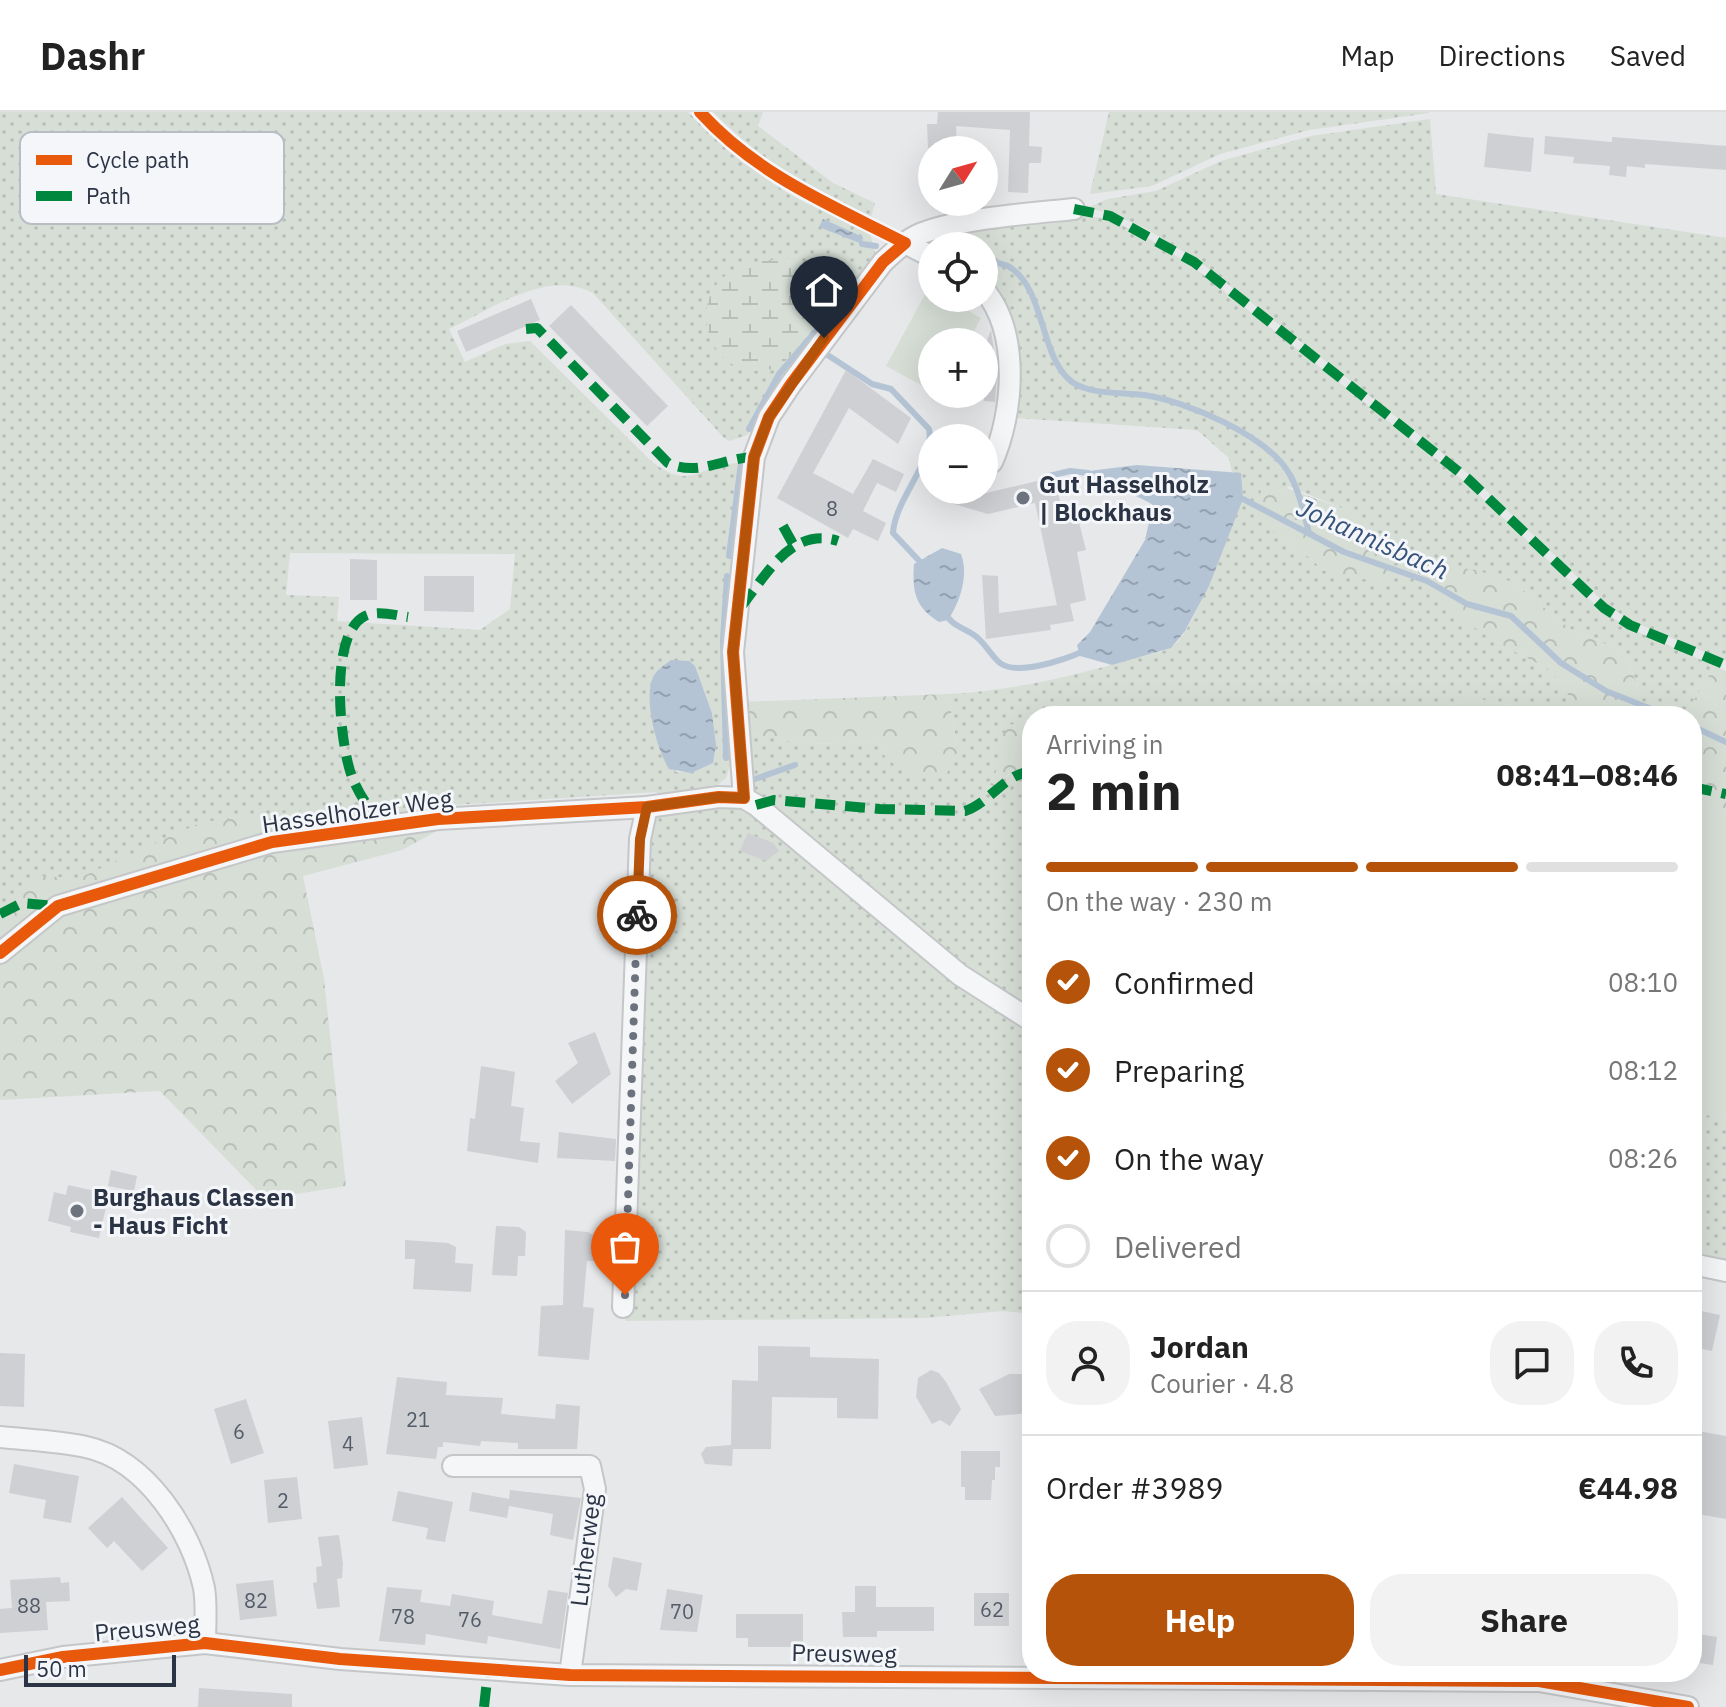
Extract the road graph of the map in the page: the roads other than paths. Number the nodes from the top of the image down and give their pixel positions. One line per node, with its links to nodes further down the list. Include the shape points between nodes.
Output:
1 (1074, 209): 2 (street, via 943,228)
2 (905, 243): 3 (street); 6 (street, via 883,262 791,384 769,417 754,457 733,652)
3 (918, 250)
4 (998, 311): 5 (street, via 1009,348 1005,419)
5 (998, 442)
6 (744, 798): 7 (street, Hasselholzer Weg); 9 (street, via 960,975)
7 (647, 807): 8 (street, Hasselholzer Weg, via 438,819 272,842 58,906); 12 (street, via 640,839)
8 (0, 953)
9 (1022, 1015)
10 (1702, 1266): 11 (street)
11 (1726, 1271)
12 (623, 1307)
13 (0, 1437): 15 (street, via 90,1447 128,1468 161,1498 189,1537 204,1590)
14 (453, 1466): 17 (street, Lutherweg, via 590,1466 595,1489)
15 (205, 1643): 16 (street, Preusweg, via 63,1657); 17 (street, Preusweg, via 340,1659)
16 (0, 1670)
17 (570, 1675): 18 (street, Preusweg)
18 (1022, 1678)
19 (1545, 1682): 20 (street, Preusweg)
20 (1688, 1707)

